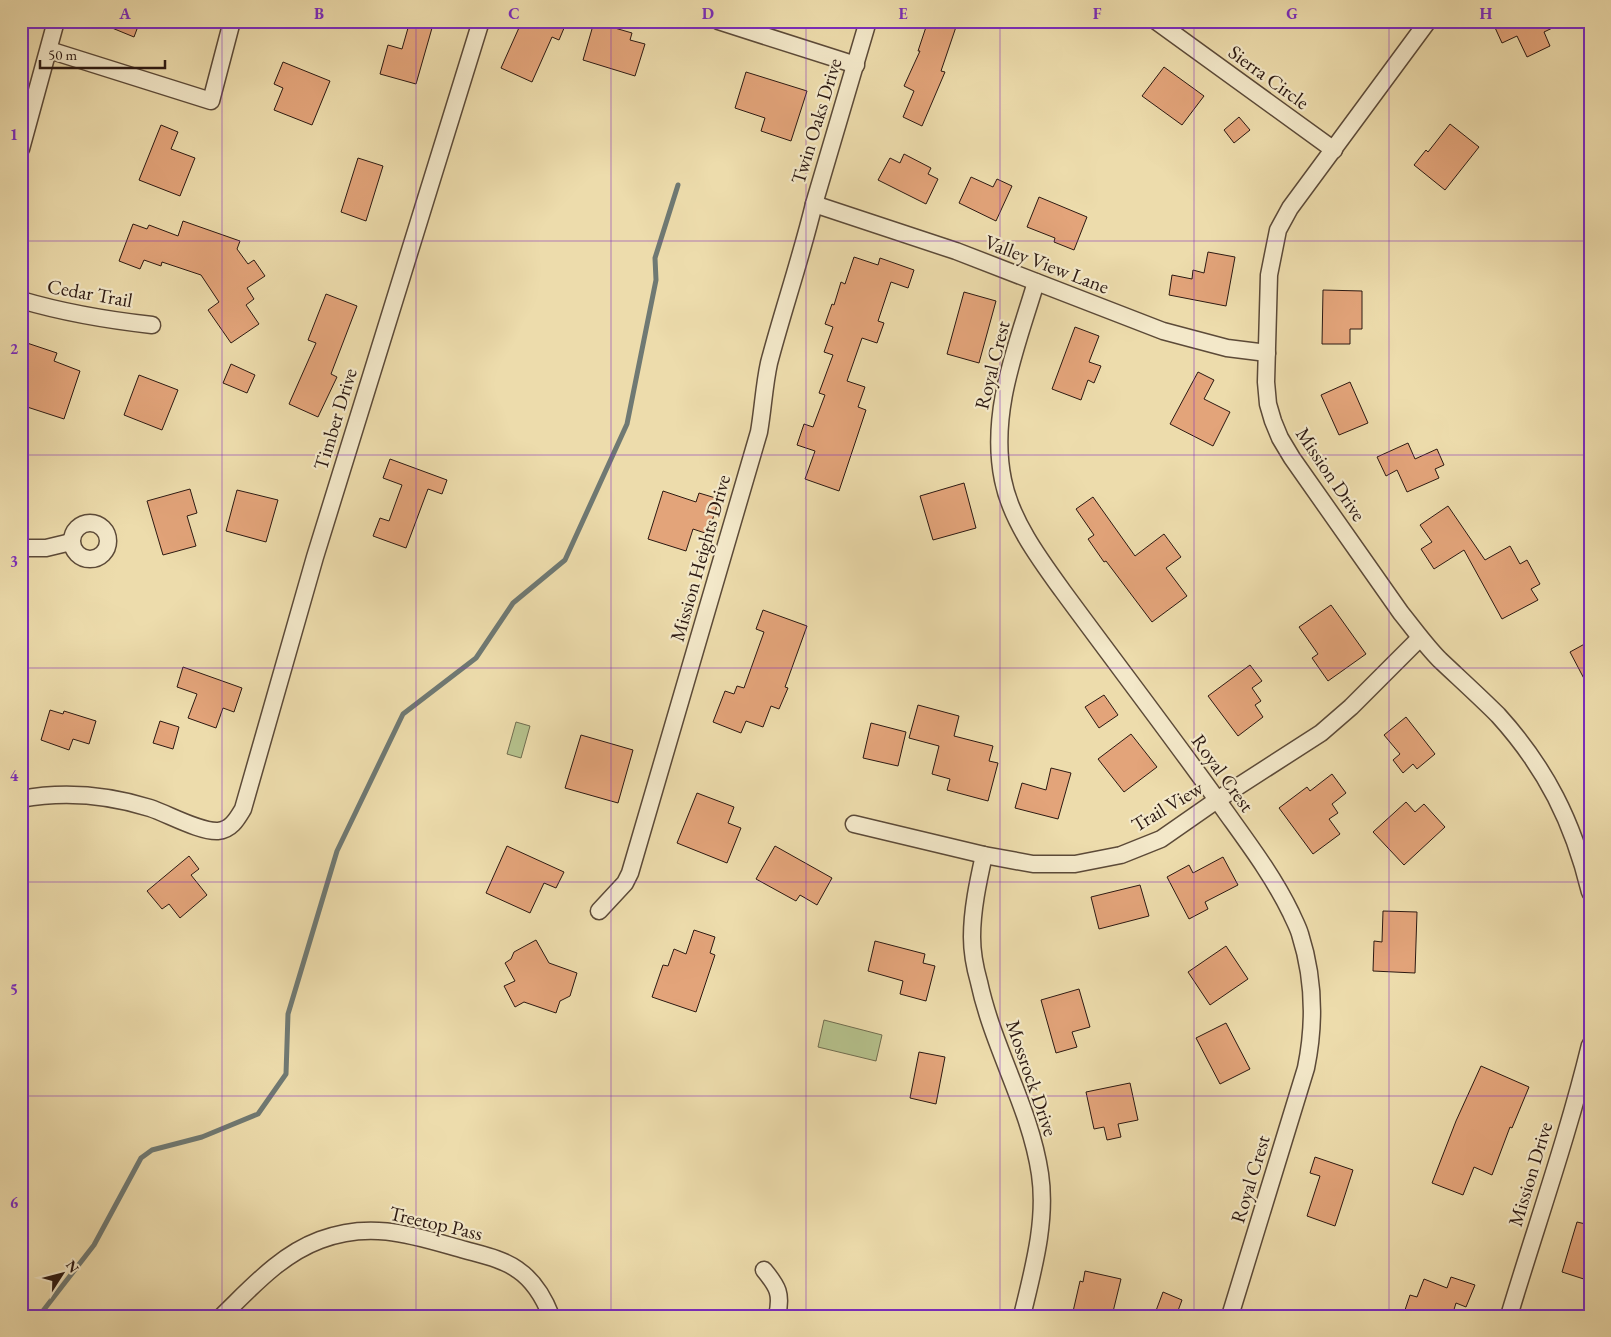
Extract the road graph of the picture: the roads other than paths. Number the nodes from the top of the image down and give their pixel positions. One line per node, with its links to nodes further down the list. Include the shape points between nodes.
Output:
1 (56, 21): 8 (street)
2 (232, 21): 8 (street, via 211,101)
3 (481, 21): 20 (street, Timber Drive, via 315,557 243,809 230,827 220,831 206,830 149,808 105,798 71,795)
4 (718, 21): 9 (street)
5 (868, 21): 9 (street, Twin Oaks Drive)
6 (1156, 21): 11 (street, Sierra Circle)
7 (1428, 21): 11 (street, Mission Drive)
8 (49, 50): 10 (street)
9 (856, 64): 12 (street, Twin Oaks Drive)
10 (21, 149)
11 (1334, 150): 16 (street, Mission Drive, via 1290,208 1278,230 1269,275)
12 (814, 204): 13 (street, Valley View Lane, via 948,248); 25 (street, Mission Heights Drive, via 769,365 759,432 630,873 625,883)
13 (1036, 282): 16 (street, Valley View Lane, via 1162,331 1227,348); 21 (street, Royal Crest, via 1000,413 1003,480 1011,505 1035,551 1062,590)
14 (21, 300): 15 (street, Cedar Trail, via 56,311)
15 (152, 325)
16 (1267, 353): 19 (street, Mission Drive, via 1268,404 1280,438)
17 (71, 542): 18 (street, via 46,548)
18 (21, 548)
19 (1420, 638): 21 (street, Trail View, via 1334,722); 24 (street, Mission Drive, via 1497,715 1532,757 1569,825)
20 (21, 799)
21 (1217, 800): 23 (street, Trail View, via 1161,839 1097,861 1033,864); 32 (street, Royal Crest, via 1264,866 1300,933 1312,1004 1311,1044 1306,1068)
22 (854, 824): 23 (street, Trail View)
23 (984, 855): 31 (street, Mossrock Drive, via 974,911 974,962 985,1008 1034,1144 1040,1175 1039,1240)
24 (1590, 892)
25 (598, 911)
26 (1590, 1045): 33 (street, Mission Drive)
27 (764, 1270): 30 (street, via 776,1285 780,1304)
28 (222, 1316): 29 (street, Treetop Pass, via 294,1251 321,1239 374,1230 402,1233 500,1260 518,1270 534,1285)
29 (551, 1316)
30 (777, 1316)
31 (1022, 1316)
32 (1230, 1316)
33 (1508, 1316)

